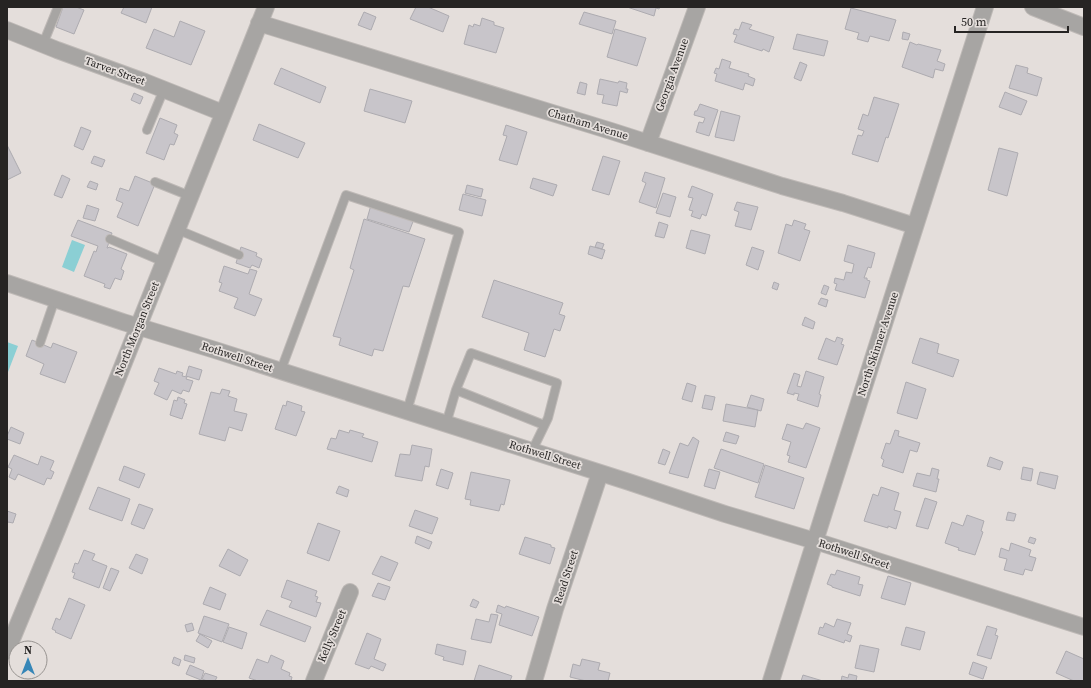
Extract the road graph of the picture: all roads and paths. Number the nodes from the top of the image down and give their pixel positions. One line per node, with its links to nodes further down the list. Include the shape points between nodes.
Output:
1 (58, 7): 9 (lane)
2 (266, 7): 6 (street, North Morgan Street)
3 (697, 7): 13 (street, Georgia Avenue)
4 (985, 7): 16 (street, North Skinner Avenue)
5 (1033, 7): 7 (street)
6 (259, 23): 11 (street, North Morgan Street); 13 (street, Chatham Avenue)
7 (1084, 27)
8 (7, 30): 9 (street, Tarver Street)
9 (43, 44): 10 (street, Tarver Street)
10 (164, 89): 11 (street, Tarver Street); 12 (lane)
11 (223, 113): 15 (street, North Morgan Street)
12 (147, 130)
13 (648, 143): 16 (street, Chatham Avenue)
14 (155, 182): 15 (lane)
15 (190, 196): 17 (street, North Morgan Street)
16 (915, 226): 32 (street, North Skinner Avenue)
17 (176, 229): 19 (lane); 20 (street, North Morgan Street)
18 (110, 239): 20 (lane)
19 (239, 255)
20 (164, 262): 23 (street, North Morgan Street)
21 (7, 283): 22 (street, Rothwell Street)
22 (55, 299): 23 (street, Rothwell Street); 24 (lane)
23 (138, 326): 25 (street, Rothwell Street); 35 (street, North Morgan Street)
24 (40, 343)
25 (281, 370): 27 (street, Rothwell Street); 27 (lane, via 346,195 459,232)
26 (456, 390): 28 (lane); 29 (lane); 29 (lane, via 471,353 557,384)
27 (408, 411): 28 (street, Rothwell Street)
28 (446, 424): 30 (street, Rothwell Street)
29 (544, 425): 30 (lane)
30 (532, 451): 31 (street, Rothwell Street)
31 (600, 472): 32 (street, Rothwell Street); 37 (street, Read Street)
32 (815, 541): 34 (street, Rothwell Street); 38 (street, North Skinner Avenue)
33 (350, 592): 36 (street, Kelly Street)
34 (1084, 627)
35 (7, 651)
36 (314, 681)
37 (534, 681)
38 (771, 681)

